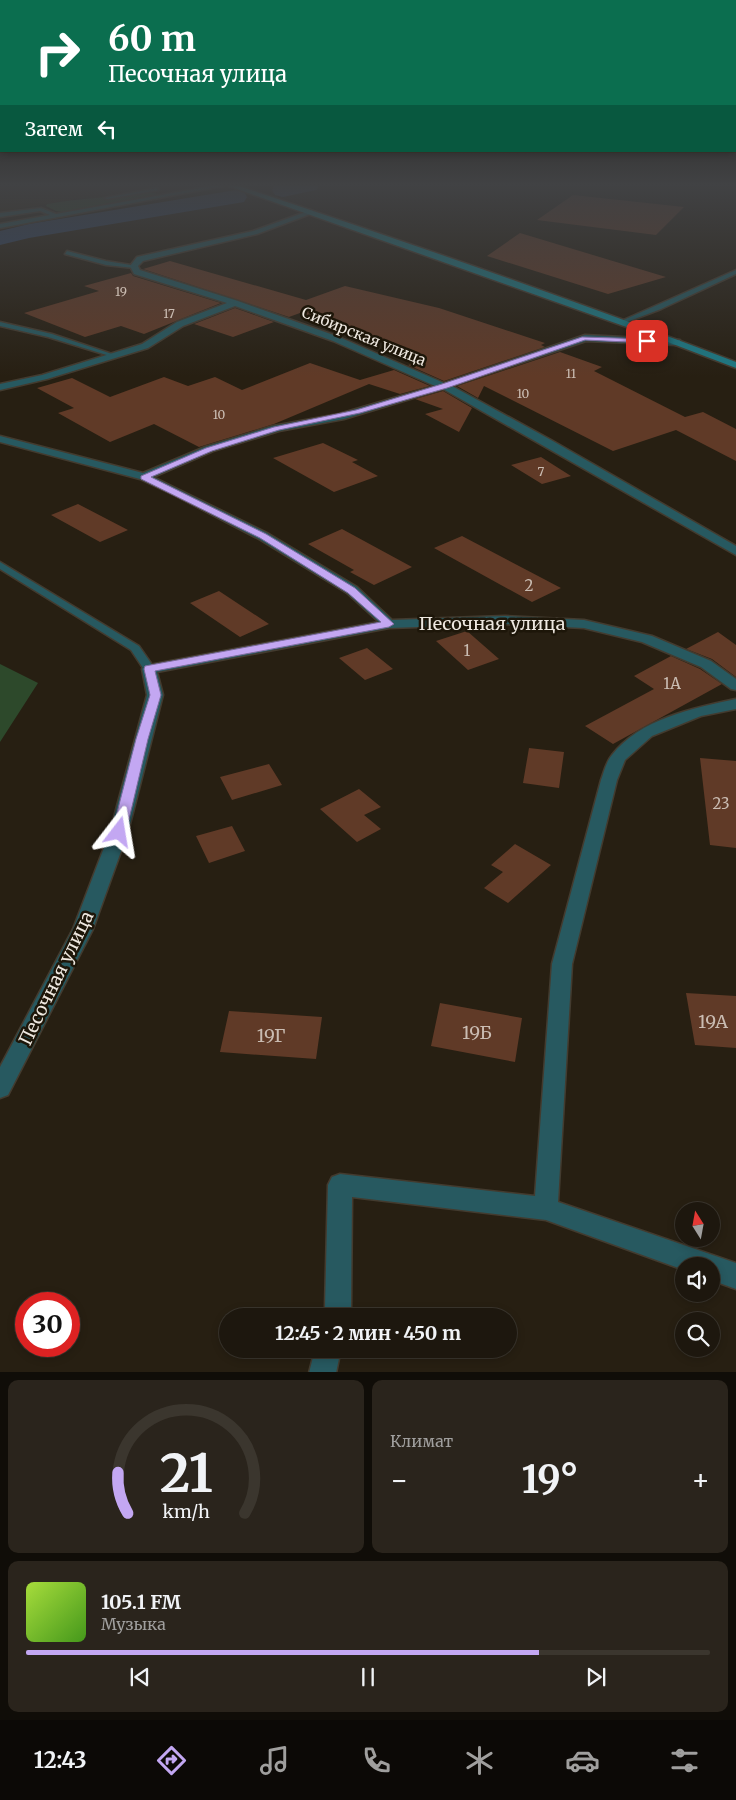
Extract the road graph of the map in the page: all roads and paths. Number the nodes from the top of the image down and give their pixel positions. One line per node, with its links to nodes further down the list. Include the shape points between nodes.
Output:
1 (182, 249): 4 (street, via 140,259)
2 (416, 249): 7 (main road)
3 (67, 253): 4 (lane)
4 (134, 266): 6 (street, Сибирская улица, via 137,272)
5 (736, 272): 7 (lane)
6 (235, 303): 10 (street, via 180,324 145,346); 12 (street, Сибирская улица, via 336,339)
7 (622, 322): 9 (main road)
8 (0, 324): 10 (lane)
9 (677, 342): 11 (main road); 12 (street, via 585,338)
10 (112, 354): 13 (street, via 44,377)
11 (736, 366)
12 (444, 386): 15 (street, via 340,417 269,431 209,449); 16 (street, Сибирская улица)
13 (0, 387)
14 (0, 440): 15 (street)
15 (144, 477): 18 (street, via 263,536 352,590)
16 (736, 551)
17 (0, 565): 19 (lane, via 135,648)
18 (389, 624): 19 (street, Песочная улица); 20 (street, Песочная улица, via 505,620 584,624 647,639 706,664)
19 (149, 669): 22 (street, Песочная улица, via 155,695 119,832 83,929)
20 (736, 686)
21 (736, 704): 23 (street, via 697,712 646,732 618,758 609,780 562,964)
22 (0, 1088)
23 (546, 1209): 24 (street); 27 (street, via 340,1185)
24 (682, 1257)
25 (720, 1270): 26 (street)
26 (736, 1276)
27 (338, 1308)
28 (326, 1358): 29 (street)
29 (322, 1372)

